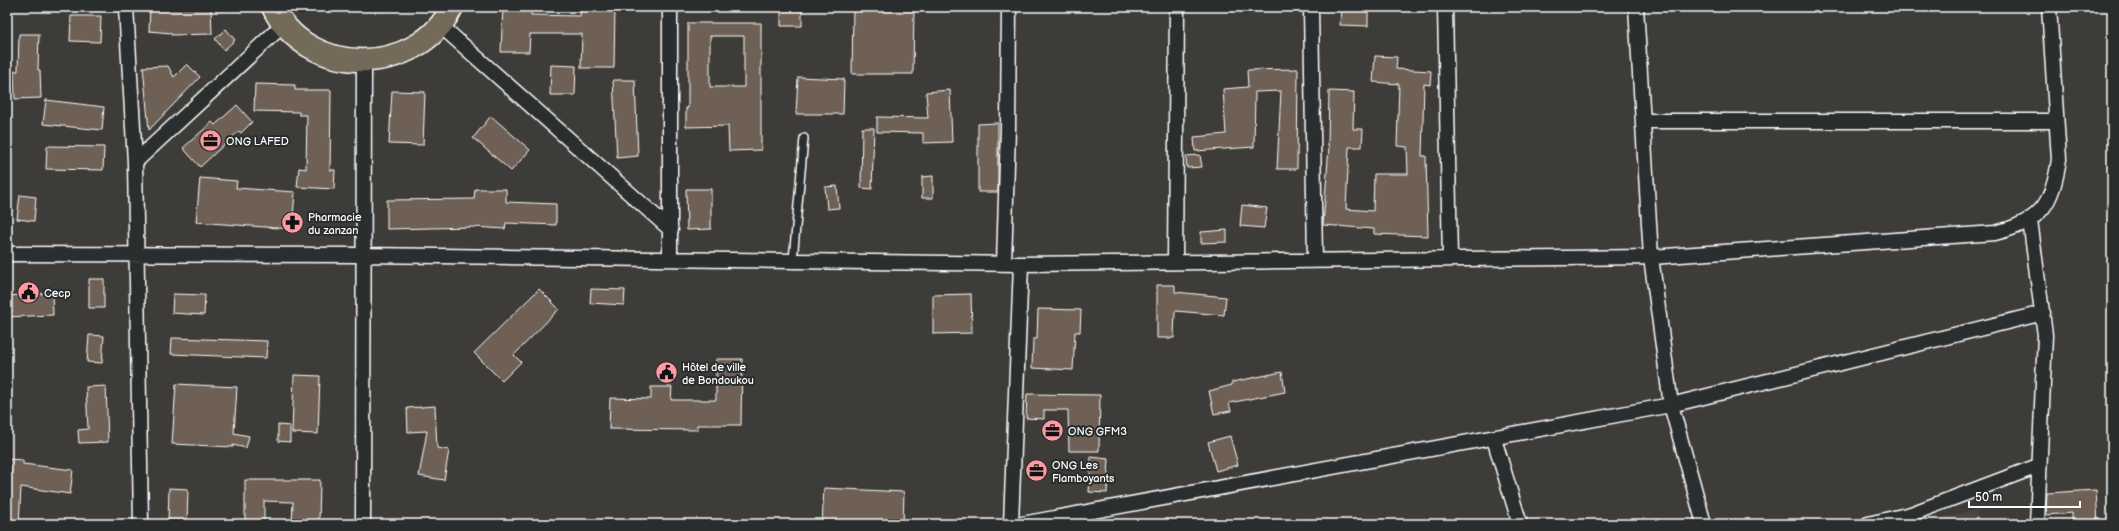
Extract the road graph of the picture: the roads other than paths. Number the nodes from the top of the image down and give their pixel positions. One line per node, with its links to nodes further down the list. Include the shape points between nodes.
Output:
1 (126, 7): 16 (street)
2 (452, 7): 11 (main road)
3 (670, 7): 18 (street)
4 (1009, 7): 28 (street)
5 (1177, 7): 27 (street)
6 (1311, 7): 26 (street)
7 (1445, 7): 24 (street)
8 (1636, 7): 13 (street)
9 (2049, 7): 14 (street)
10 (278, 16): 12 (main road, via 300,40 320,52 342,59); 16 (street)
11 (440, 25): 12 (main road, via 425,40 406,52 386,59); 18 (street)
12 (364, 61): 21 (street)
13 (1643, 121): 14 (street); 22 (street)
14 (2056, 121): 17 (street, via 2059,159 2056,184 2045,205)
15 (804, 138): 25 (lane)
16 (135, 162): 19 (street)
17 (2030, 220): 22 (street, via 1995,233); 30 (street)
18 (671, 230): 23 (street)
19 (137, 253): 20 (street); 21 (street); 34 (street)
20 (7, 254)
21 (364, 255): 23 (street); 35 (street)
22 (1651, 257): 24 (street); 31 (street)
23 (670, 258): 25 (street)
24 (1450, 259): 26 (street)
25 (794, 260): 28 (street)
26 (1315, 260): 27 (street)
27 (1175, 261): 29 (street)
28 (1004, 264): 29 (street)
29 (1021, 264): 36 (street)
30 (2043, 313): 31 (street); 33 (street, via 2045,335)
31 (1671, 405): 32 (street); 39 (street)
32 (1494, 439): 37 (street); 38 (street)
33 (2038, 466): 40 (street, via 1911,514); 41 (street)
34 (141, 524)
35 (363, 524)
36 (1011, 524)
37 (1022, 524)
38 (1520, 524)
39 (1704, 524)
40 (1868, 524)
41 (2037, 524)

